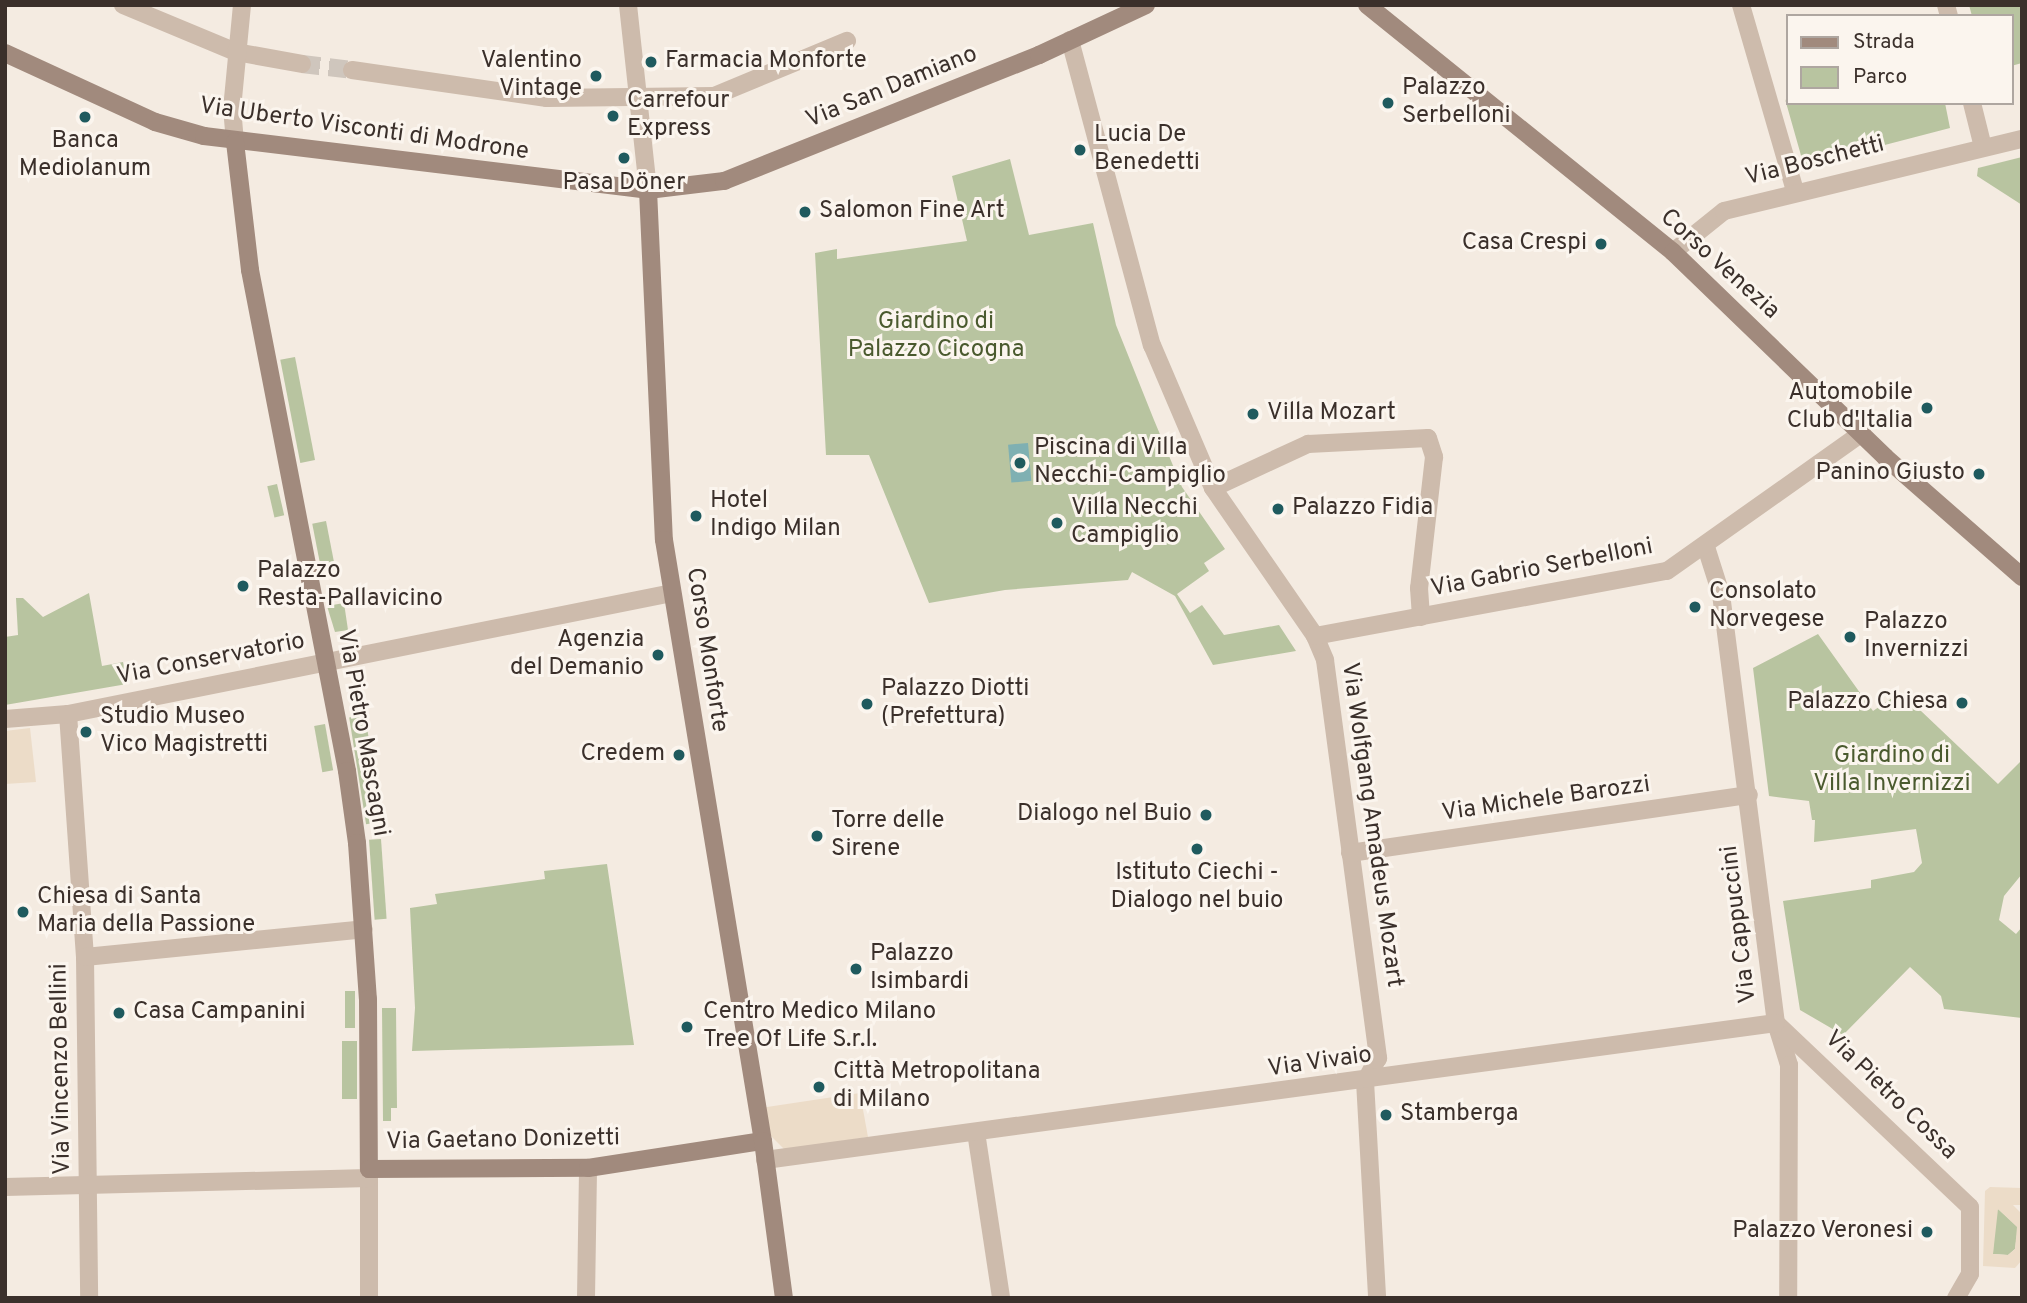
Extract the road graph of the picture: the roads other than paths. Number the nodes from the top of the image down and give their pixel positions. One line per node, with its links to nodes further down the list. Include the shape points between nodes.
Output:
1 (123, 5): 9 (street)
2 (242, 5): 9 (street)
3 (628, 5): 13 (street, Corso Monforte)
4 (1146, 5): 7 (street, Via San Damiano)
5 (1367, 5): 21 (street, Corso Venezia)
6 (1741, 5): 20 (street)
7 (1070, 40): 19 (street, Via San Damiano, via 724,181); 23 (street, Via Wolfgang Amadeus Mozart, via 1152,345)
8 (847, 41): 13 (street, via 714,96)
9 (236, 52): 11 (street); 15 (street)
10 (5, 53): 15 (street, Via Uberto Visconti di Modrone, via 155,122)
11 (302, 64)
12 (352, 70): 13 (street, via 547,98)
13 (638, 98): 19 (street, Corso Monforte)
14 (1972, 105): 17 (street)
15 (234, 134): 19 (street, Via Uberto Visconti di Modrone); 29 (street, Via Pietro Mascagni, via 250,270)
16 (2022, 139): 17 (street, Via Boschetti)
17 (1983, 147): 18 (street); 20 (street, Via Boschetti)
18 (2022, 150)
19 (648, 190): 26 (street, Corso Monforte, via 664,540)
20 (1795, 191): 21 (street, Via Boschetti, via 1724,211)
21 (1673, 252): 22 (street, Corso Venezia)
22 (1861, 433): 24 (street, Via Gabrio Serbelloni); 25 (street, Corso Venezia)
23 (1213, 488): 27 (street, via 1308,444 1420,435 1433,443 1419,588); 28 (street, Via Wolfgang Amadeus Mozart)
24 (1706, 547): 27 (street, Via Gabrio Serbelloni, via 1667,571); 32 (street, Via Cappuccini, via 1721,594)
25 (2022, 578)
26 (672, 593): 29 (street, Via Conservatorio); 39 (street, Corso Monforte)
27 (1421, 617): 28 (street, Via Gabrio Serbelloni)
28 (1315, 636): 33 (street, Via Wolfgang Amadeus Mozart, via 1325,660)
29 (326, 662): 30 (street, Via Conservatorio); 34 (street, Via Pietro Mascagni, via 347,771)
30 (68, 714): 31 (street, Via Conservatorio); 35 (street, Via Vincenzo Bellini)
31 (5, 719)
32 (1749, 795): 33 (street, Via Michele Barozzi); 36 (street, Via Cappuccini)
33 (1350, 853): 37 (street, Via Wolfgang Amadeus Mozart, via 1378,1058)
34 (364, 929): 35 (street); 42 (street, Via Pietro Mascagni)
35 (85, 957): 43 (street, Via Vincenzo Bellini)
36 (1776, 1023): 37 (street, Via Vivaio); 51 (street, Via Cappuccini, via 1789,1065); 52 (street, Via Pietro Cossa, via 1970,1207 1970,1274)
37 (1365, 1081): 38 (street, Via Vivaio); 50 (street)
38 (976, 1132): 40 (street, Via Vivaio); 49 (street)
39 (763, 1141): 40 (street, Corso Monforte); 41 (street, Via Gaetano Donizetti)
40 (765, 1160): 48 (street, Corso Monforte)
41 (588, 1168): 42 (street, Via Gaetano Donizetti); 47 (street)
42 (369, 1173): 43 (street, Via Gaetano Donizetti); 46 (street, Via Pietro Mascagni)
43 (88, 1186): 44 (street, Via Gaetano Donizetti); 45 (street, Via Vincenzo Bellini)
44 (5, 1187)
45 (89, 1298)
46 (369, 1298)
47 (586, 1298)
48 (784, 1298)
49 (1001, 1298)
50 (1377, 1298)
51 (1788, 1298)
52 (1956, 1298)

